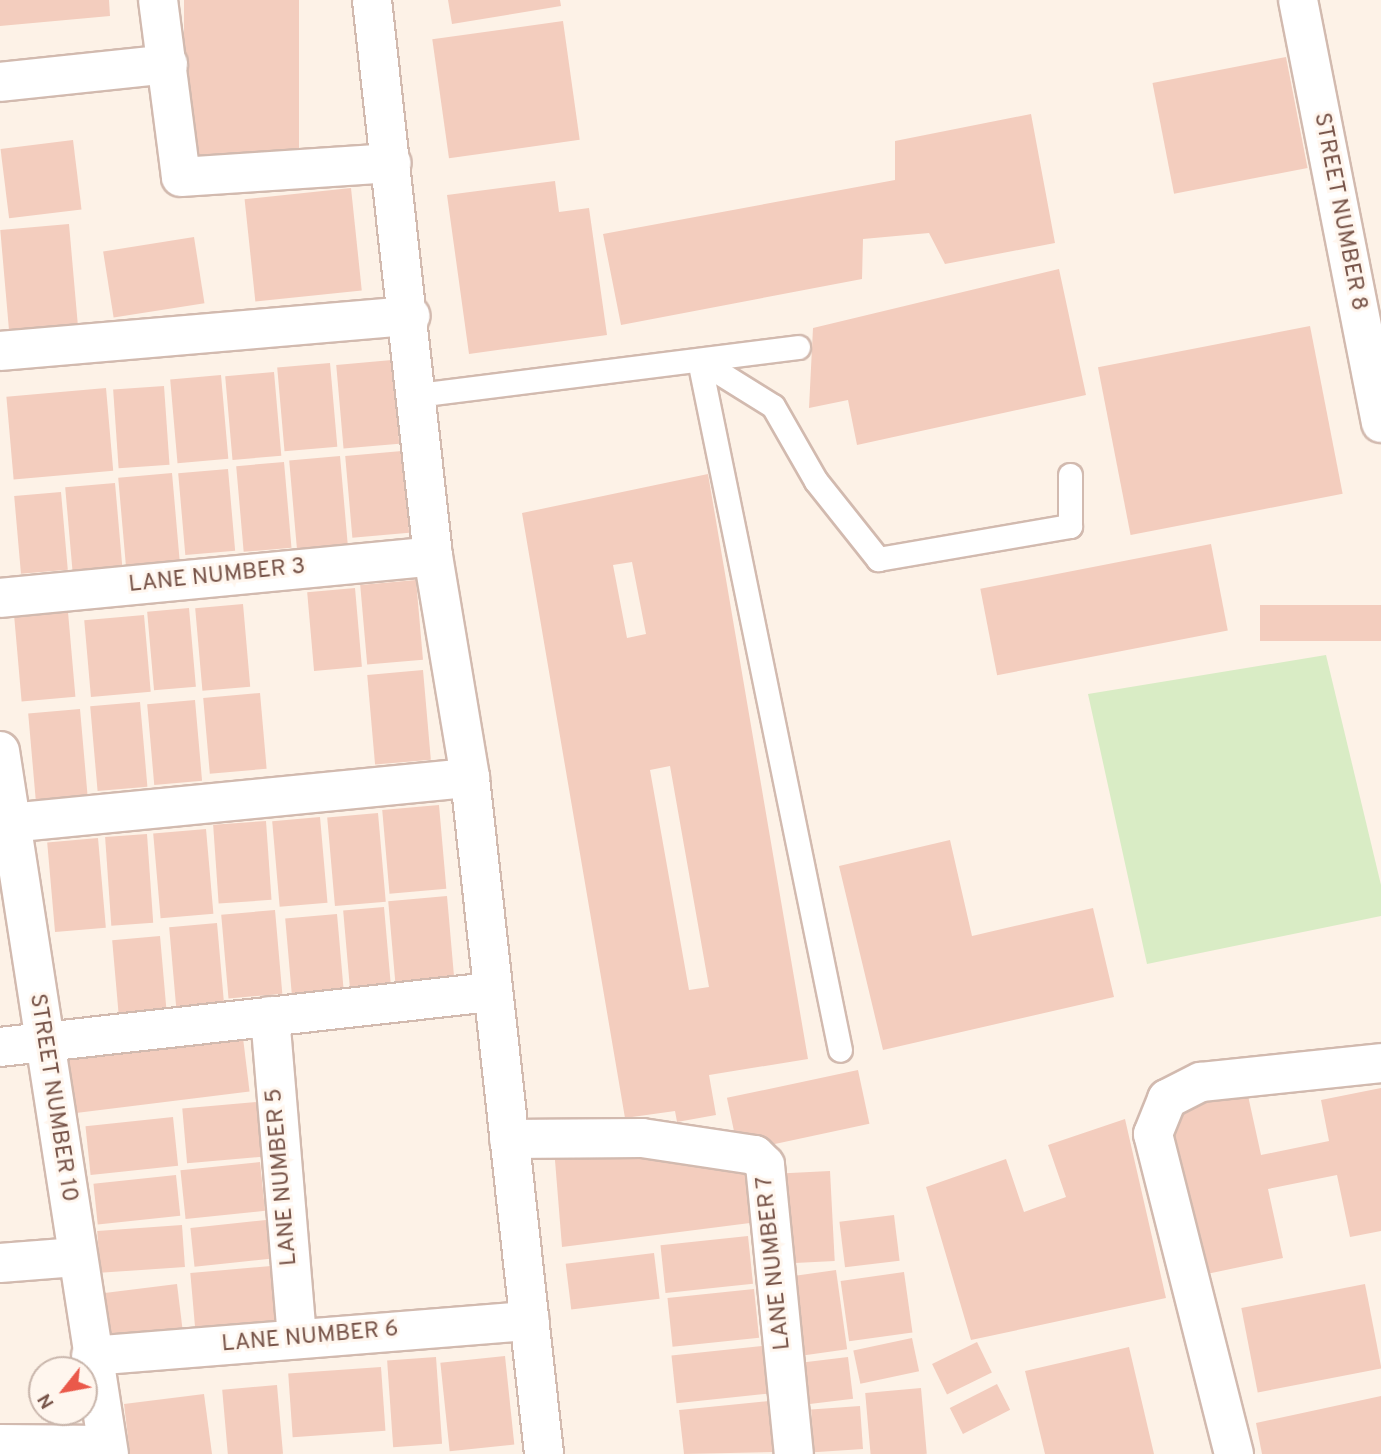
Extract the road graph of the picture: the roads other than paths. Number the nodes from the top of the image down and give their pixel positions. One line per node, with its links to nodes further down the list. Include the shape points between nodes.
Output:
1 (158, 0): 4 (street)
2 (372, 0): 6 (street)
3 (1298, 0): 8 (street, STREET NUMBER 8)
4 (168, 64): 5 (street); 6 (street, via 181,177)
5 (0, 82)
6 (392, 163): 7 (street)
7 (411, 316): 10 (street); 12 (street)
8 (1372, 336): 13 (street, STREET NUMBER 8)
9 (799, 347): 11 (lane)
10 (0, 351)
11 (699, 360): 12 (lane); 14 (lane, via 773,406 816,481 878,559 1070,527); 23 (lane)
12 (418, 394): 15 (street)
13 (1381, 423)
14 (1070, 475)
15 (433, 556): 16 (street, LANE NUMBER 3); 17 (street)
16 (0, 598)
17 (470, 778): 18 (street); 19 (street)
18 (3, 788): 21 (street, STREET NUMBER 10)
19 (492, 992): 20 (street); 25 (street)
20 (270, 1016): 21 (street); 29 (street, LANE NUMBER 5)
21 (43, 1041): 22 (street); 26 (street, STREET NUMBER 10)
22 (0, 1047)
23 (840, 1050)
24 (1381, 1063): 36 (street, via 1201,1082 1167,1099 1153,1134)
25 (509, 1139): 28 (street); 35 (street, LANE NUMBER 7, via 642,1138 755,1155 765,1165)
26 (76, 1257): 27 (street); 30 (street, STREET NUMBER 10)
27 (0, 1263)
28 (530, 1321): 29 (street, LANE NUMBER 6); 34 (street)
29 (297, 1339): 30 (street, LANE NUMBER 6)
30 (91, 1356)
31 (98, 1394): 33 (street, STREET NUMBER 10)
32 (0, 1444): 33 (street)
33 (108, 1449)
34 (544, 1454)
35 (794, 1454)
36 (1234, 1454)

